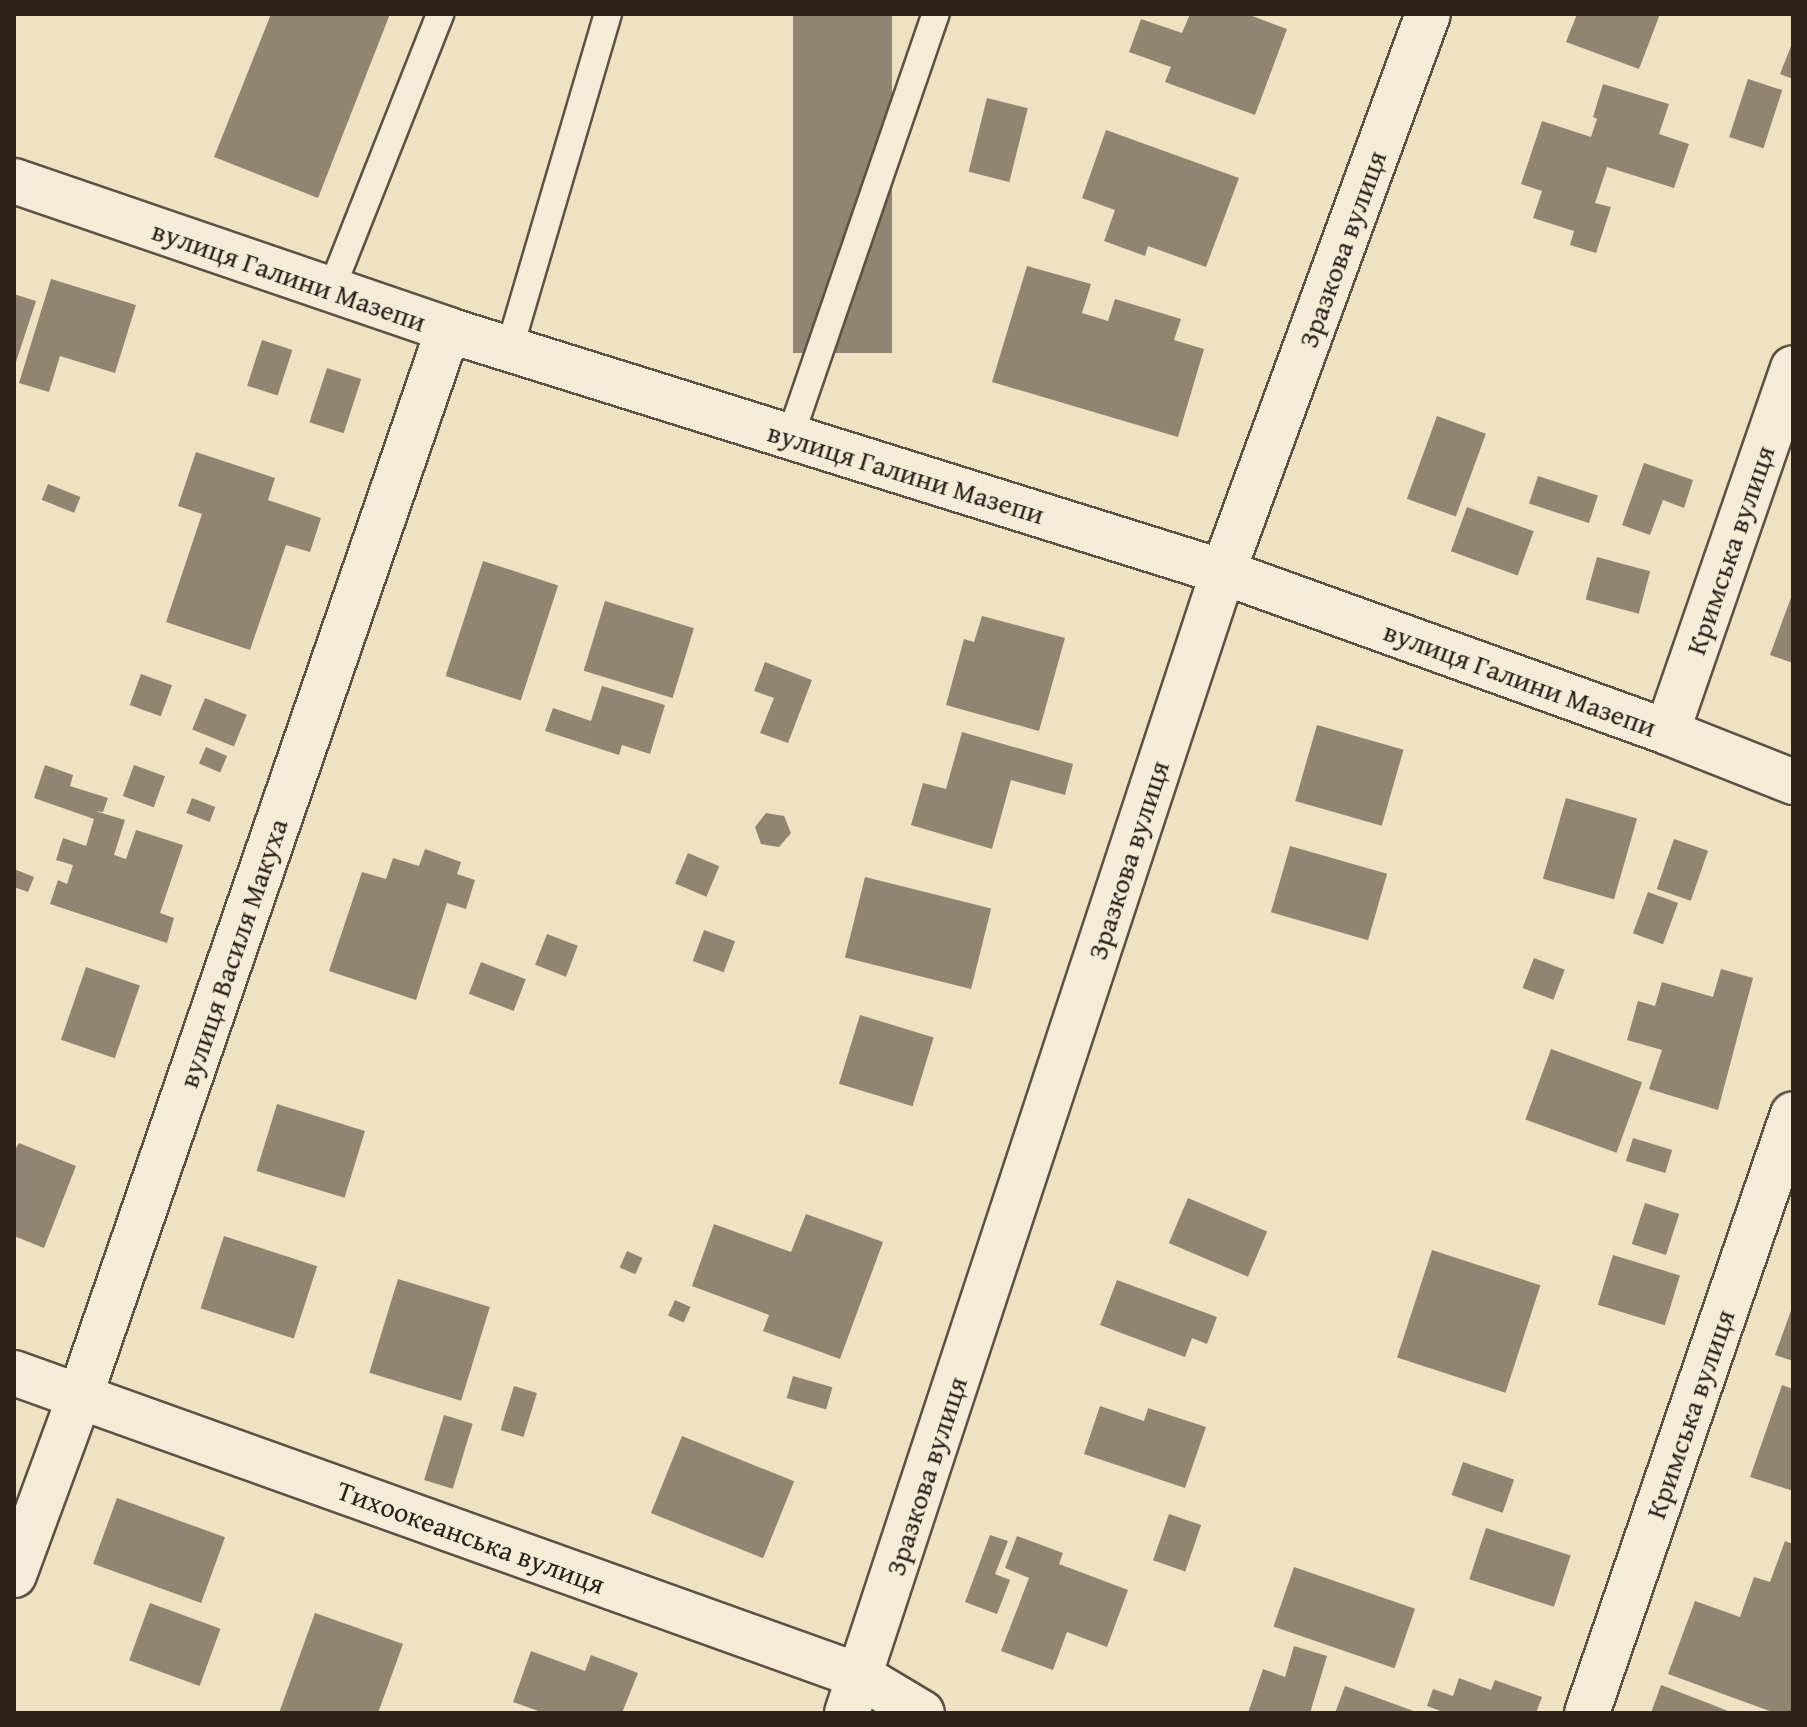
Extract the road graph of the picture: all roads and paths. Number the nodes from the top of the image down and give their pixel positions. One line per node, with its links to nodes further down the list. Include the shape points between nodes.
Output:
1 (440, 14): 6 (lane)
2 (608, 14): 8 (lane)
3 (936, 14): 10 (lane)
4 (1428, 14): 11 (street, Зразкова вулиця)
5 (14, 181): 6 (street, вулиця Галини Мазепи)
6 (331, 290): 7 (street, вулиця Галини Мазепи)
7 (448, 330): 8 (street, вулиця Галини Мазепи); 16 (street, вулиця Василя Макуха)
8 (509, 350): 10 (street, вулиця Галини Мазепи)
9 (1793, 368): 12 (street, Кримська вулиця)
10 (790, 437): 11 (street, вулиця Галини Мазепи)
11 (1223, 572): 12 (street, вулиця Галини Мазепи); 18 (street, Зразкова вулиця)
12 (1667, 732): 13 (street, вулиця Галини Мазепи)
13 (1793, 782)
14 (1793, 1114): 20 (street, Кримська вулиця)
15 (14, 1373): 16 (street, Тихоокеанська вулиця)
16 (80, 1396): 17 (street, вулиця Василя Макуха); 18 (street, Тихоокеанська вулиця)
17 (14, 1575)
18 (853, 1695): 19 (street, Тихоокеанська вулиця)
19 (922, 1713)
20 (1587, 1713)

